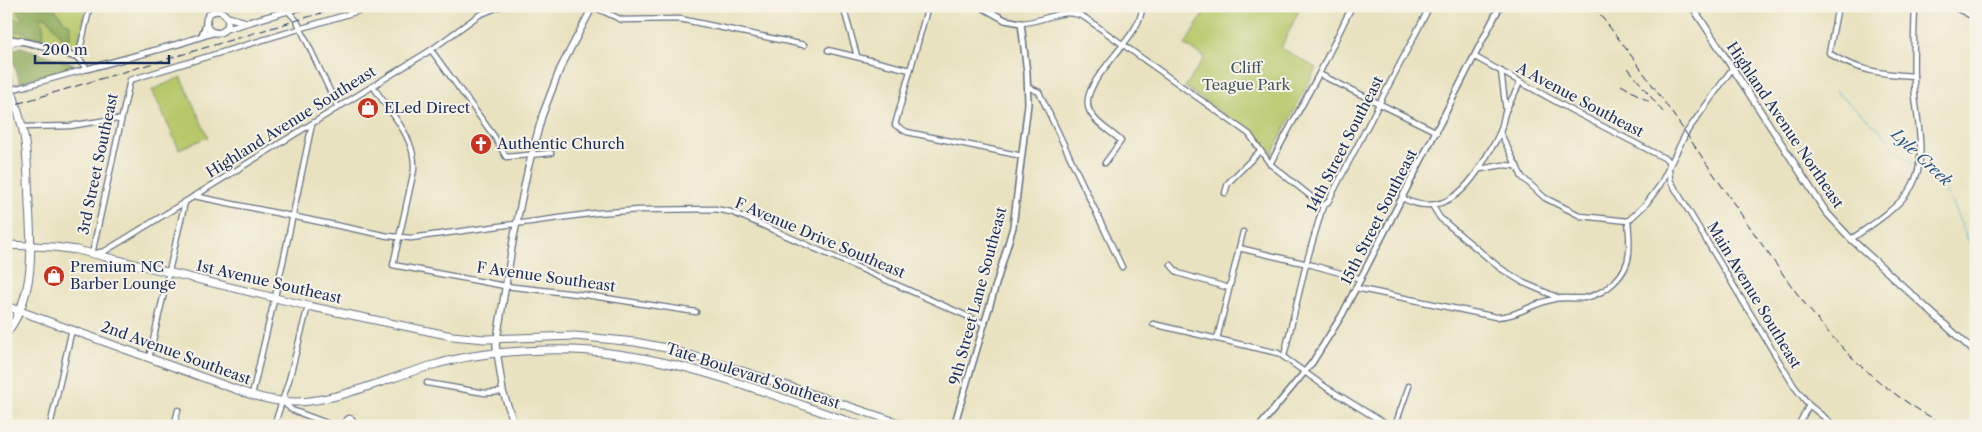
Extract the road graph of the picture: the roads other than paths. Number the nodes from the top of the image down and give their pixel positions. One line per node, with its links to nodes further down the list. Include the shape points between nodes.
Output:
1 (90, 6): 39 (street)
2 (207, 6): 20 (main road)
3 (283, 6): 19 (main road)
4 (304, 6): 19 (main road)
5 (375, 6): 27 (street)
6 (501, 6): 35 (street, Highland Avenue Southeast, via 479,15)
7 (593, 6): 32 (street, via 622,20 680,19); 61 (main road, via 560,69)
8 (843, 6): 37 (street)
9 (928, 6): 42 (street)
10 (980, 6): 25 (street, via 1005,20)
11 (1142, 6): 33 (street, via 1140,20)
12 (1352, 6): 45 (street)
13 (1430, 6): 51 (street, 14th Street Southeast)
14 (1500, 6): 38 (street, 15th Street Southeast)
15 (1692, 6): 41 (main road, Highland Avenue Northeast)
16 (1838, 6): 46 (street, via 1829,53 1868,71)
17 (1915, 6): 46 (street)
18 (1952, 6): 22 (street)
19 (288, 11): 24 (main road); 27 (street)
20 (210, 14): 21 (main road, via 221,12); 23 (main road)
21 (227, 17): 24 (main road); 26 (main road)
22 (1976, 18)
23 (207, 22): 28 (main road); 29 (street)
24 (246, 22): 26 (main road)
25 (1021, 23): 33 (street, via 1072,12); 49 (street, 9th Street Lane Southeast)
26 (225, 29): 28 (main road)
27 (301, 29): 52 (street); 54 (street, 3rd Street Southeast, via 130,80)
28 (215, 32): 29 (street)
29 (202, 35): 40 (street)
30 (6, 38): 31 (street)
31 (20, 41): 34 (main road); 39 (street)
32 (804, 44)
33 (1122, 45): 59 (street, via 1249,134); 63 (street, via 1088,97 1087,104 1093,117 1121,142)
34 (6, 46)
35 (431, 50): 48 (street, Highland Avenue Southeast); 61 (street, via 506,157)
36 (828, 50): 37 (street)
37 (857, 56): 42 (street)
38 (1475, 57): 43 (street, A Avenue Southeast); 57 (street, 15th Street Southeast)
39 (78, 58): 40 (street)
40 (87, 69): 50 (street, bridge)
41 (1732, 69): 66 (street, via 1685,135); 79 (main road, Highland Avenue Northeast, via 1820,204)
42 (910, 70): 62 (street, via 895,125 900,129)
43 (1501, 71): 47 (street, A Avenue Southeast); 53 (street)
44 (6, 73): 56 (main road)
45 (1319, 74): 51 (street); 64 (street)
46 (1914, 76): 79 (street, via 1920,153 1916,179 1898,204)
47 (1520, 82): 53 (street); 66 (street, A Avenue Southeast, via 1668,160)
48 (373, 86): 52 (street, Highland Avenue Southeast); 78 (street, via 402,128 414,154 414,170)
49 (1028, 87): 62 (street, 9th Street Lane Southeast); 86 (street, via 1039,92)
50 (6, 91)
51 (1379, 104): 57 (street); 73 (street, 14th Street Southeast)
52 (338, 108): 55 (street, Highland Avenue Southeast)
53 (1506, 111): 58 (street)
54 (121, 120): 56 (street); 83 (street, 3rd Street Southeast)
55 (312, 124): 69 (street, Highland Avenue Southeast); 74 (street)
56 (22, 127): 81 (main road)
57 (1437, 132): 70 (street, 15th Street Southeast)
58 (1500, 132): 65 (street); 67 (street)
59 (1260, 151): 64 (street); 68 (street, via 1228,183)
60 (550, 153): 61 (street)
61 (531, 155): 76 (main road)
62 (1022, 156): 98 (street, 9th Street Lane Southeast, via 1013,227)
63 (1105, 163)
64 (1270, 164): 73 (street)
65 (1517, 166): 67 (street); 75 (street, via 1534,190 1562,208 1581,216)
66 (1670, 166): 75 (street, via 1654,193); 114 (street, Main Avenue Southeast, via 1670,180 1794,386)
67 (1480, 169): 72 (street, via 1458,194)
68 (1225, 193)
69 (194, 196): 71 (street, Highland Avenue Southeast); 74 (street)
70 (1402, 198): 72 (street, via 1416,204); 88 (street, 15th Street Southeast)
71 (185, 202): 83 (street, Highland Avenue Southeast, via 105,251); 87 (street)
72 (1432, 205): 93 (street, via 1440,218 1500,268 1524,283)
73 (1324, 206): 84 (street, 14th Street Southeast)
74 (293, 217): 78 (street); 92 (street)
75 (1628, 221): 93 (street, via 1630,252 1623,272 1598,293 1583,298)
76 (516, 224): 78 (street, F Avenue Drive Southeast, via 422,237); 89 (main road); 98 (street, F Avenue Drive Southeast, via 639,210 708,208 727,211)
77 (1243, 232): 82 (street)
78 (399, 237): 89 (street, F Avenue Southeast, via 393,265)
79 (1852, 239): 105 (main road, Highland Avenue Northeast)
80 (6, 245): 81 (main road, 1st Avenue Southeast)
81 (32, 246): 83 (main road, 1st Avenue Southeast); 96 (main road)
82 (1239, 248): 84 (street); 90 (street)
83 (92, 254): 87 (main road, 1st Avenue Southeast)
84 (1306, 264): 88 (street); 106 (street, 14th Street Southeast)
85 (1171, 265): 90 (street, via 1178,274)
86 (1122, 267)
87 (169, 273): 92 (main road, 1st Avenue Southeast); 107 (street)
88 (1361, 279): 91 (street, 15th Street Southeast)
89 (505, 286): 97 (street, F Avenue Southeast); 102 (main road)
90 (1229, 288): 103 (street)
91 (1356, 288): 93 (street, via 1473,314 1503,317); 108 (street, 15th Street Southeast, via 1332,334)
92 (275, 298): 95 (main road, 1st Avenue Southeast); 112 (street)
93 (1561, 298)
94 (6, 306): 96 (main road, 2nd Avenue Southeast)
95 (308, 306): 102 (main road, 1st Avenue Southeast, via 452,336); 113 (street)
96 (21, 311): 100 (main road, 2nd Avenue Southeast); 101 (main road)
97 (696, 312)
98 (985, 324): 125 (street, 9th Street Lane Southeast)
99 (1153, 324): 103 (street)
100 (72, 329): 107 (main road, 2nd Avenue Southeast); 116 (street)
101 (6, 334)
102 (496, 339): 104 (main road); 124 (main road, Tate Boulevard Southeast, via 575,336 666,348)
103 (1217, 339): 106 (street)
104 (496, 353): 111 (main road); 113 (main road, Tate Boulevard Southeast, via 439,363 328,397); 123 (main road, Tate Boulevard Southeast, via 581,350 652,359 691,368)
105 (1976, 353)
106 (1284, 356): 108 (street)
107 (149, 358): 112 (main road, 2nd Avenue Southeast)
108 (1305, 372): 126 (street, 15th Street Southeast); 127 (street)
109 (427, 382): 111 (street, via 485,393)
110 (1409, 386): 128 (street)
111 (503, 392): 122 (main road)
112 (252, 395): 113 (main road, 2nd Avenue Southeast)
113 (283, 402): 118 (street); 119 (street, 2nd Avenue Southeast, via 292,410)
114 (1809, 405): 129 (street); 130 (street, Main Avenue Southeast)
115 (178, 410): 117 (street)
116 (50, 426)
117 (174, 426)
118 (274, 426)
119 (335, 426)
120 (343, 426): 121 (street, via 349,418)
121 (356, 426)
122 (515, 426)
123 (862, 426)
124 (908, 426)
125 (954, 426)
126 (1260, 426)
127 (1389, 426)
128 (1395, 426)
129 (1798, 426)
130 (1835, 426)

